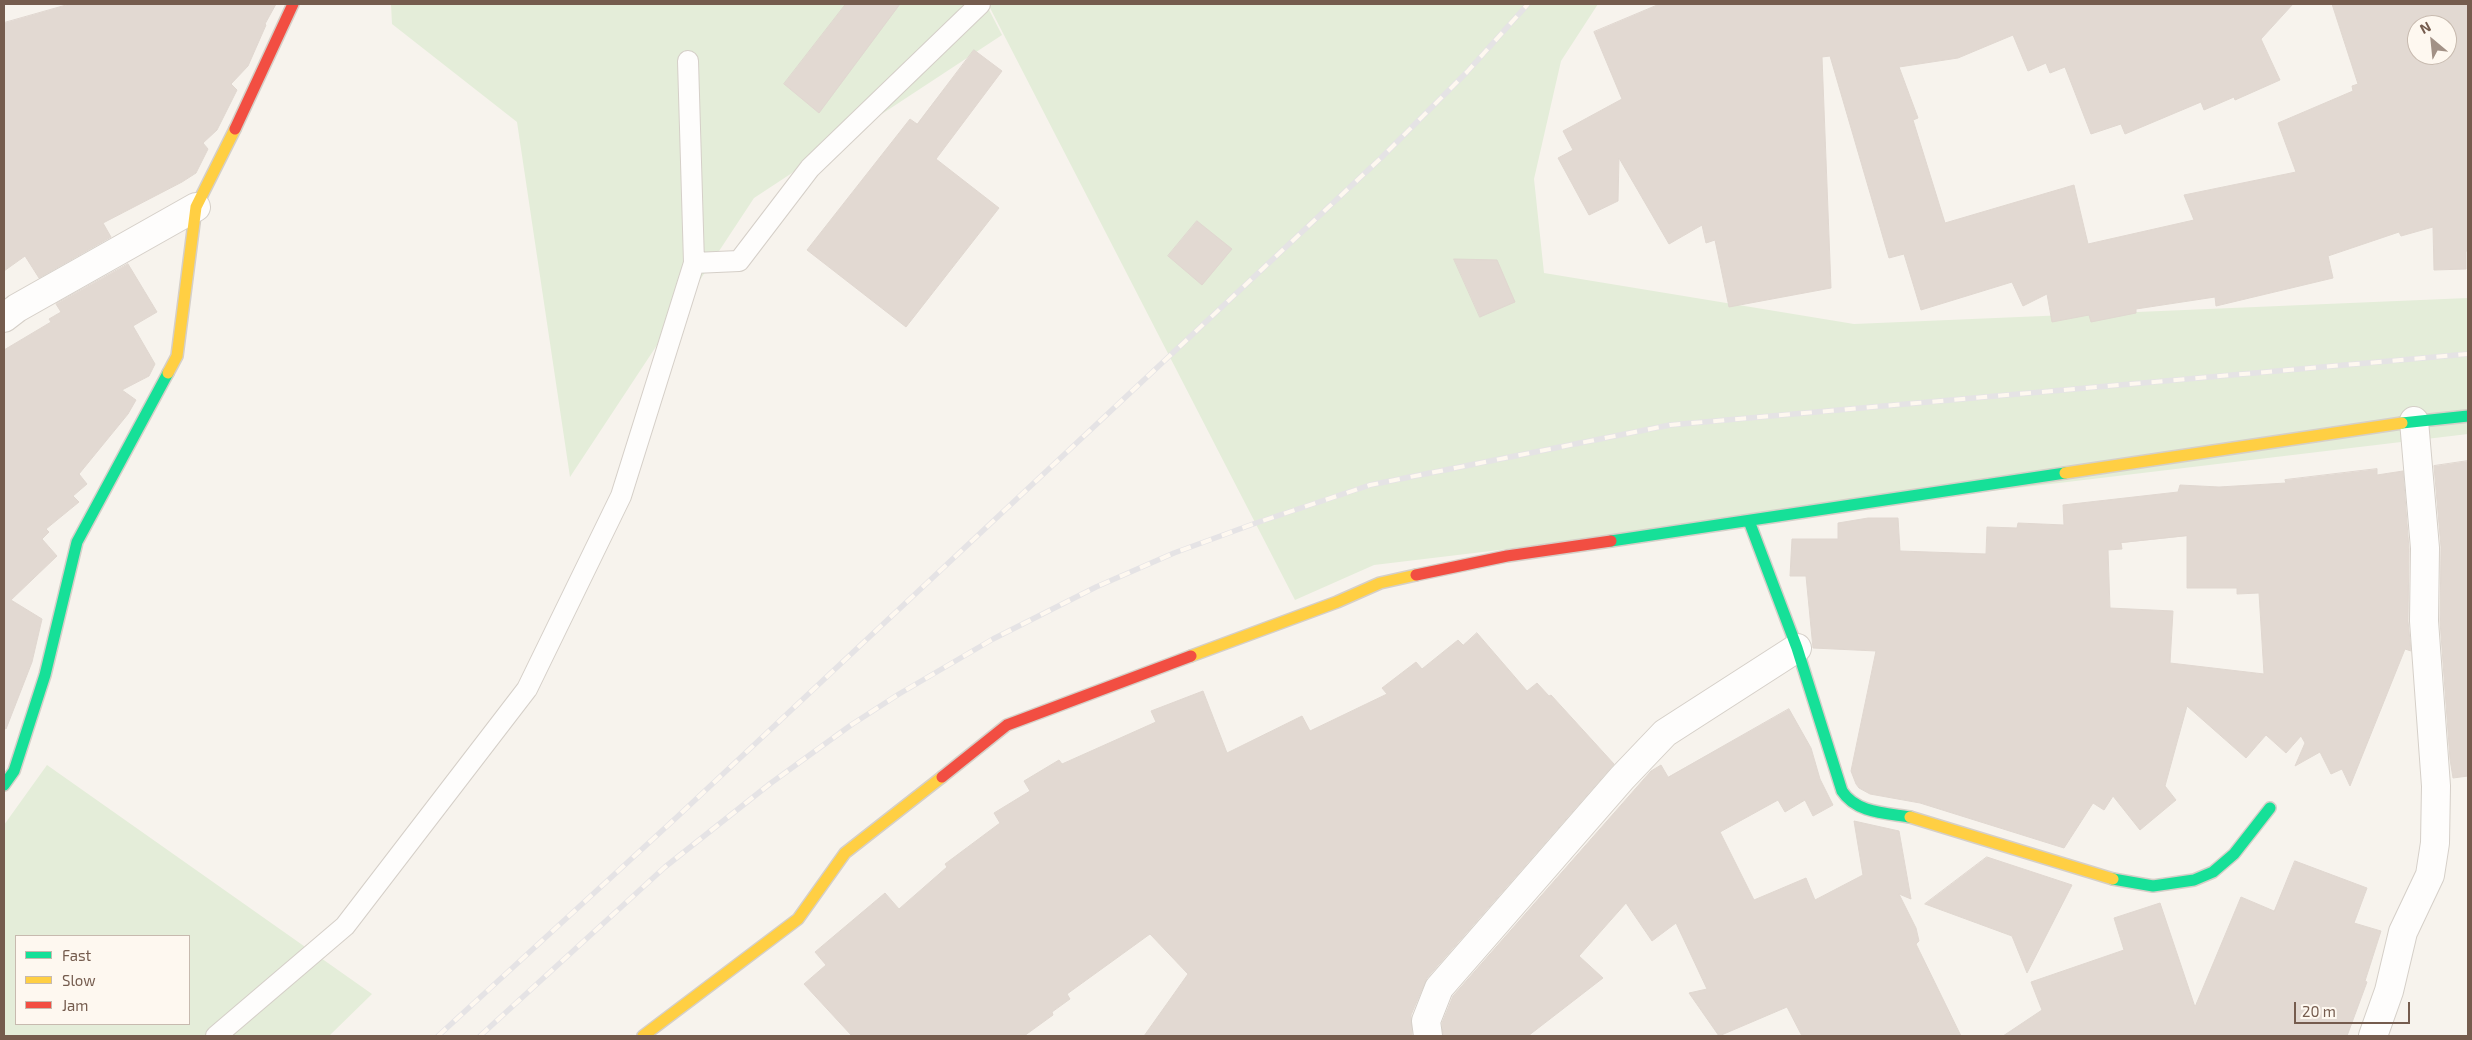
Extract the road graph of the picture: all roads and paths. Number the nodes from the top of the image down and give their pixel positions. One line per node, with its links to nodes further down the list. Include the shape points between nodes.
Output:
1 (294, 4): 4 (street)
2 (980, 4): 5 (lane, via 810,168 740,261)
3 (688, 61): 5 (lane)
4 (196, 207): 6 (street); 11 (street, via 177,356 77,542 45,675 14,770)
5 (694, 263): 13 (lane, via 621,496 527,689 345,926)
6 (4, 318)
7 (2468, 416): 8 (street)
8 (2414, 421): 9 (street); 16 (street, via 2425,548 2424,621 2436,786 2435,843 2430,875 2403,932 2389,991)
9 (1749, 522): 10 (street); 14 (street, via 1508,556 1380,583 1007,725 845,853 798,919)
10 (1798, 648): 12 (street, via 1842,791 1848,800 1865,809 1915,818 2109,878 2153,886 2194,880 2213,872 2234,854); 15 (street, via 1665,733 1439,988 1426,1021)
11 (4, 786)
12 (2270, 808)
13 (216, 1036)
14 (643, 1036)
15 (1428, 1036)
16 (2373, 1036)

